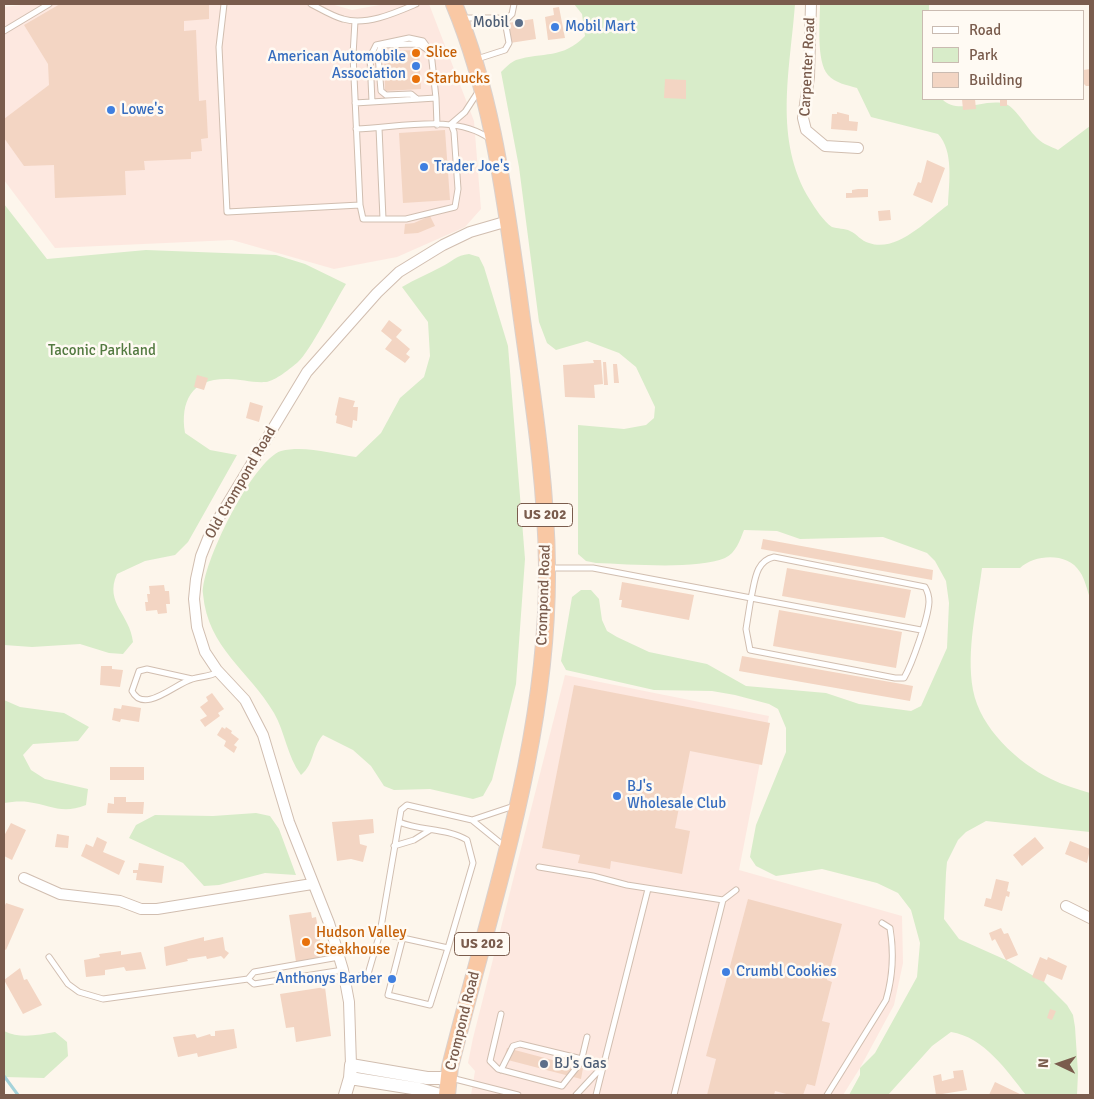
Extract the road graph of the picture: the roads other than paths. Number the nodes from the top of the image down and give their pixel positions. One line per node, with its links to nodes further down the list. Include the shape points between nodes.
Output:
1 (49, 4): 10 (lane)
2 (224, 4): 24 (lane, via 219,47 226,212)
3 (311, 4): 8 (lane, via 343,19)
4 (416, 4): 8 (lane, via 383,16)
5 (514, 4): 9 (lane, via 512,14)
6 (812, 4): 23 (street, Carpenter Road, via 809,77 803,118 806,130 825,146)
7 (456, 11): 9 (lane); 12 (highway, Crompond Road / US 202)
8 (356, 21): 17 (lane, via 353,55)
9 (505, 21): 12 (lane, via 509,43 506,50)
10 (4, 32)
11 (431, 52): 14 (lane); 15 (lane, via 413,44 385,46 378,54 381,91 386,95 411,94); 16 (lane, via 417,38 384,41 376,45 370,57)
12 (474, 60): 13 (highway, Crompond Road / US 202)
13 (481, 82): 18 (lane, via 472,102); 22 (highway, Crompond Road / US 202)
14 (436, 98): 15 (lane); 19 (lane)
15 (417, 99): 16 (lane)
16 (372, 102): 17 (lane)
17 (355, 103): 21 (lane)
18 (451, 124): 19 (lane); 22 (lane, via 482,133); 25 (lane, via 458,189 455,207 406,219)
19 (437, 125): 20 (lane)
20 (379, 128): 21 (lane); 25 (lane)
21 (356, 129): 24 (lane)
22 (495, 142): 26 (highway, Crompond Road / US 202)
23 (858, 148)
24 (360, 205): 25 (lane, via 363,220)
25 (383, 219)
26 (508, 221): 27 (highway, Crompond Road / US 202, via 538,426); 30 (street, Old Crompond Road, via 470,232 399,272 377,292 307,372 211,531 201,556 194,599 197,627 205,652)
27 (547, 568): 28 (lane, via 593,568); 32 (highway, Crompond Road / US 202, via 539,679)
28 (751, 598): 29 (lane); 29 (lane, via 760,565 774,557 925,587 929,604); 29 (lane, via 746,629 750,650 895,678 904,678 909,669)
29 (921, 630)
30 (218, 672): 31 (lane); 40 (street, Old Crompond Road, via 245,700 263,736)
31 (192, 678): 31 (lane, via 152,699 141,700 132,691 139,671 147,669)
32 (518, 805): 33 (lane); 37 (highway, Crompond Road / US 202)
33 (472, 820): 34 (lane, via 408,805 401,810); 37 (lane)
34 (399, 822): 35 (lane); 36 (lane)
35 (431, 830): 36 (lane); 49 (lane, via 457,834 467,840 472,863)
36 (394, 846): 47 (lane)
37 (507, 849): 60 (highway, Crompond Road / US 202)
38 (539, 868): 41 (lane)
39 (24, 878): 40 (street, via 60,894 120,901 141,909)
40 (312, 884): 51 (street, Old Crompond Road)
41 (648, 889): 43 (lane); 57 (lane)
42 (736, 890): 43 (lane)
43 (724, 900): 67 (lane)
44 (1066, 906): 45 (street)
45 (1090, 918)
46 (882, 923): 68 (lane, via 890,928 893,943 892,982 886,1000)
47 (380, 933): 48 (lane); 52 (lane, via 368,974)
48 (403, 937): 49 (lane); 49 (lane, via 388,995 430,1005)
49 (448, 948)
50 (49, 957): 53 (lane, via 68,984 79,992 103,999)
51 (340, 957): 52 (street, Old Crompond Road); 53 (lane, via 254,972)
52 (344, 975): 53 (lane, via 254,984); 59 (street, Old Crompond Road, via 349,1002)
53 (248, 979)
54 (500, 1014): 58 (lane, via 490,1061)
55 (587, 1037): 56 (lane)
56 (582, 1059): 58 (lane, via 562,1086); 58 (lane, via 520,1044 512,1046)
57 (604, 1066): 65 (lane); 66 (lane)
58 (501, 1070)
59 (350, 1072): 60 (street); 61 (street); 62 (street)
60 (450, 1078): 63 (highway, Crompond Road / US 202); 64 (lane)
61 (345, 1095)
62 (440, 1095)
63 (448, 1095)
64 (518, 1095)
65 (576, 1095)
66 (596, 1095)
67 (674, 1095)
68 (826, 1095)

